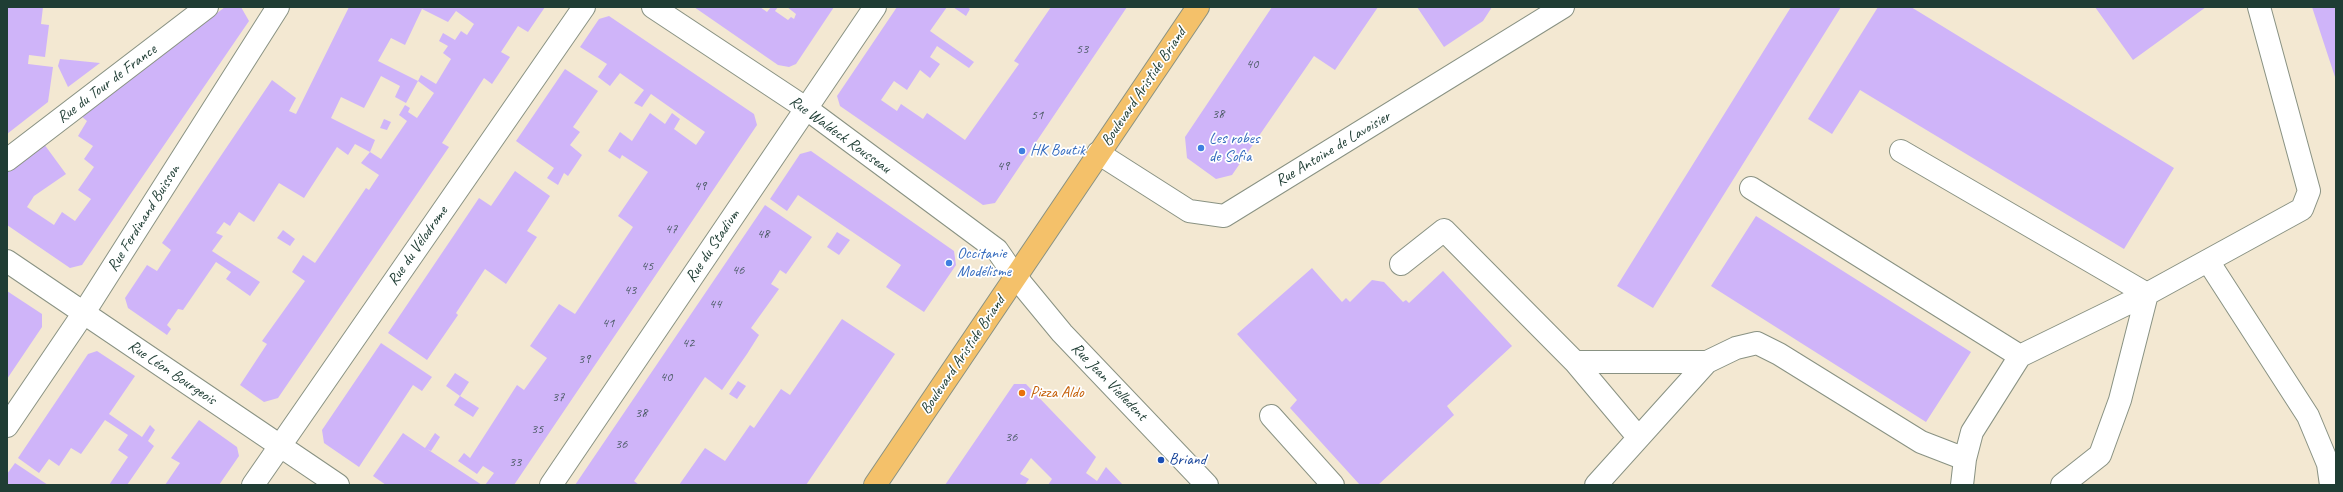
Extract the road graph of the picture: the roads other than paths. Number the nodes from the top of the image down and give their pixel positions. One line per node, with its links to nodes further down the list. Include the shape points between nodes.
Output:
1 (207, 7): 14 (street, Rue du Tour de France)
2 (278, 7): 21 (street, Rue Ferdinand Buisson)
3 (584, 7): 28 (street, Rue du Vélodrome)
4 (653, 7): 11 (street, Rue Waldeck Rousseau)
5 (875, 7): 11 (street, Rue du Stadium)
6 (1198, 7): 13 (main road, Boulevard Aristide Briand)
7 (1539, 7): 10 (street)
8 (1563, 7): 10 (street, Rue Antoine de Lavoisier)
9 (2259, 7): 17 (street, via 2309,191 2302,209)
10 (1520, 35): 13 (street, Rue Antoine de Lavoisier, via 1224,216 1189,211)
11 (807, 109): 19 (street, Rue Waldeck Rousseau, via 997,250); 32 (street, Rue du Stadium)
12 (1901, 150): 20 (street)
13 (1098, 153): 19 (main road, Boulevard Aristide Briand)
14 (7, 160)
15 (1751, 188): 22 (street)
16 (7, 261): 21 (street, Rue Léon Bourgeois)
17 (2208, 261): 20 (street); 39 (street, via 2308,416 2328,464)
18 (1401, 264): 23 (street, via 1444,230)
19 (1015, 276): 33 (main road, Boulevard Aristide Briand); 34 (street, Rue Jean Vielledent, via 1062,333)
20 (2147, 294): 22 (street); 38 (street, via 2120,400 2100,455)
21 (84, 314): 26 (street, Rue Ferdinand Buisson); 28 (street, Rue Léon Bourgeois)
22 (2020, 356): 29 (street, via 1972,432)
23 (1575, 362): 24 (street); 27 (street)
24 (1706, 362): 27 (street); 29 (street, via 1736,348 1757,344 1779,354 1921,442)
25 (1271, 416): 35 (street)
26 (7, 426)
27 (1638, 437): 36 (street)
28 (280, 445): 30 (street, Rue du Vélodrome); 31 (street, Rue Léon Bourgeois)
29 (1965, 459): 37 (street)
30 (253, 485)
31 (338, 485)
32 (551, 485)
33 (875, 485)
34 (1207, 485)
35 (1333, 485)
36 (1596, 485)
37 (1962, 485)
38 (2062, 485)
39 (2330, 485)

